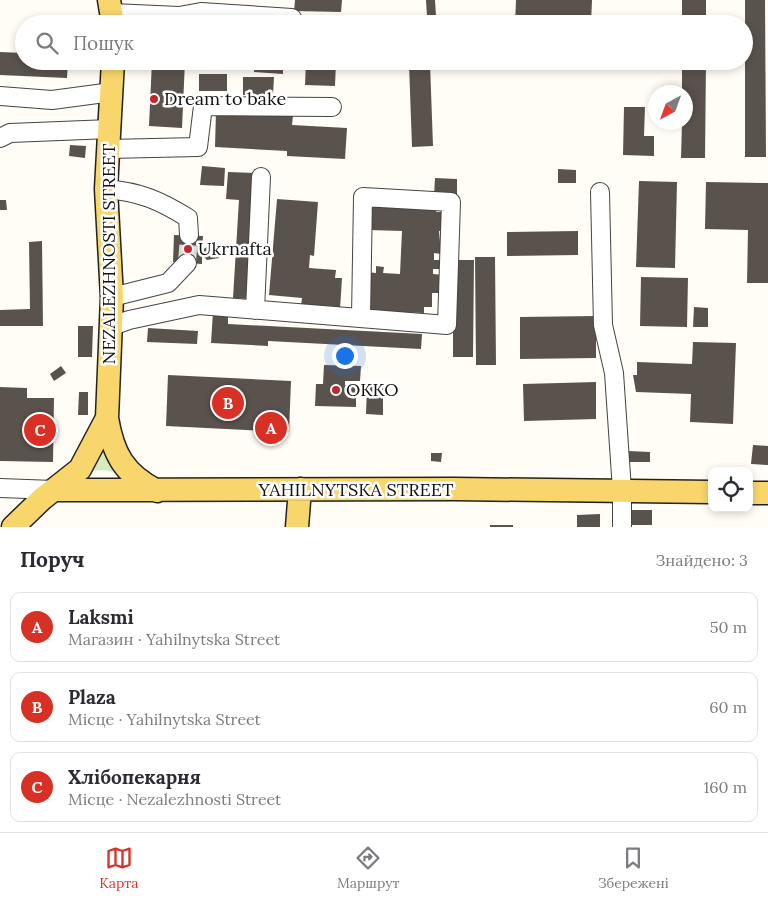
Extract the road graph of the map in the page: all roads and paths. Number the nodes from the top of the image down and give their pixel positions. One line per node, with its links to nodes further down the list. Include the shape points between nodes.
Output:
1 (111, 12): 2 (street)
2 (162, 15)
3 (184, 15): 4 (street, via 201,12)
4 (246, 15)
5 (113, 70): 6 (main road, NEZALEZHNOSTI STREET)
6 (112, 92): 7 (street, via 52,100); 10 (main road, NEZALEZHNOSTI STREET)
7 (0, 96)
8 (332, 107): 10 (street, via 204,106 198,147)
9 (0, 138): 10 (street, via 10,133)
10 (109, 139): 12 (main road, NEZALEZHNOSTI STREET)
11 (261, 177): 17 (street)
12 (106, 190): 14 (street, via 132,191 161,201 188,218); 16 (main road, NEZALEZHNOSTI STREET)
13 (600, 192): 24 (street, via 603,325 614,373)
14 (189, 235)
15 (187, 263): 16 (street, via 168,284)
16 (112, 297): 19 (main road, NEZALEZHNOSTI STREET)
17 (255, 310): 18 (street); 19 (street, via 199,305)
18 (361, 317): 18 (street, via 363,197 451,202 447,325)
19 (112, 326): 20 (main road, NEZALEZHNOSTI STREET)
20 (107, 418): 23 (main road, NEZALEZHNOSTI STREET, via 80,469); 25 (main road, NEZALEZHNOSTI STREET, via 116,454 126,470)
21 (0, 488): 23 (street, YAHILNYTSKA STREET)
22 (300, 489): 24 (main road, YAHILNYTSKA STREET); 25 (main road, YAHILNYTSKA STREET); 30 (main road)
23 (54, 490): 25 (main road, YAHILNYTSKA STREET); 29 (main road, NEZALEZHNOSTI STREET)
24 (622, 490): 26 (main road, YAHILNYTSKA STREET); 31 (street)
25 (157, 491)
26 (708, 492)
27 (753, 493): 28 (main road)
28 (768, 493)
29 (13, 527)
30 (297, 527)
31 (622, 527)

